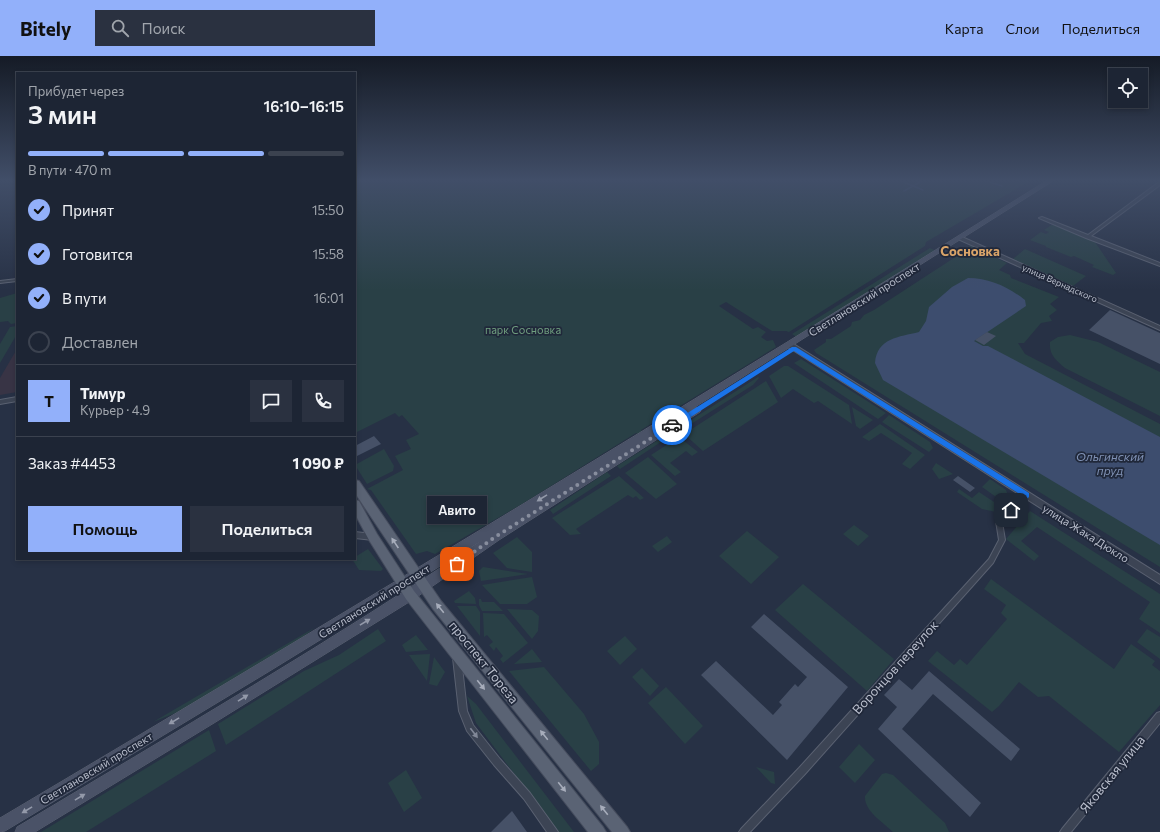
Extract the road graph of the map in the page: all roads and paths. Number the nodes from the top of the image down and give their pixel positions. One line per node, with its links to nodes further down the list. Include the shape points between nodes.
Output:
1 (995, 217): 6 (main road, Светлановский проспект)
2 (998, 217): 6 (main road, Светлановский проспект)
3 (1114, 217): 5 (street)
4 (1041, 218): 5 (street)
5 (1088, 237): 7 (street)
6 (962, 239): 10 (street, улица Вернадского); 11 (main road, Светлановский проспект)
7 (1160, 265)
8 (16, 280): 9 (street)
9 (0, 282)
10 (1160, 328)
11 (792, 347): 15 (street, улица Жака Дюкло); 19 (main road, Светлановский проспект, one-way to 19); 22 (main road, Светлановский проспект)
12 (16, 399): 13 (street)
13 (0, 402)
14 (356, 485): 19 (main road, проспект Тореза, one-way to 14)
15 (1026, 495): 20 (street, улица Жака Дюкло); 31 (street, Воронцов переулок, via 999,520 1002,540 991,561)
16 (356, 506): 18 (main road, проспект Тореза)
17 (356, 535): 18 (street)
18 (373, 537): 21 (main road, проспект Тореза)
19 (417, 575): 21 (main road, Светлановский проспект); 22 (main road, проспект Тореза)
20 (1160, 580)
21 (402, 584): 23 (main road, проспект Тореза); 26 (main road, Светлановский проспект, one-way to 26)
22 (424, 585): 23 (main road, Светлановский проспект); 30 (main road, проспект Тореза, one-way to 22, via 437,605)
23 (410, 595): 24 (main road, проспект Тореза); 27 (main road, Светлановский проспект, one-way to 23)
24 (457, 655): 28 (street, one-way to 28, via 463,711 470,728 527,796); 29 (main road, проспект Тореза, one-way to 29)
25 (1160, 716): 32 (street, Яковская улица)
26 (0, 826)
27 (22, 832)
28 (553, 832)
29 (598, 832)
30 (622, 832)
31 (744, 832)
32 (1065, 832)

